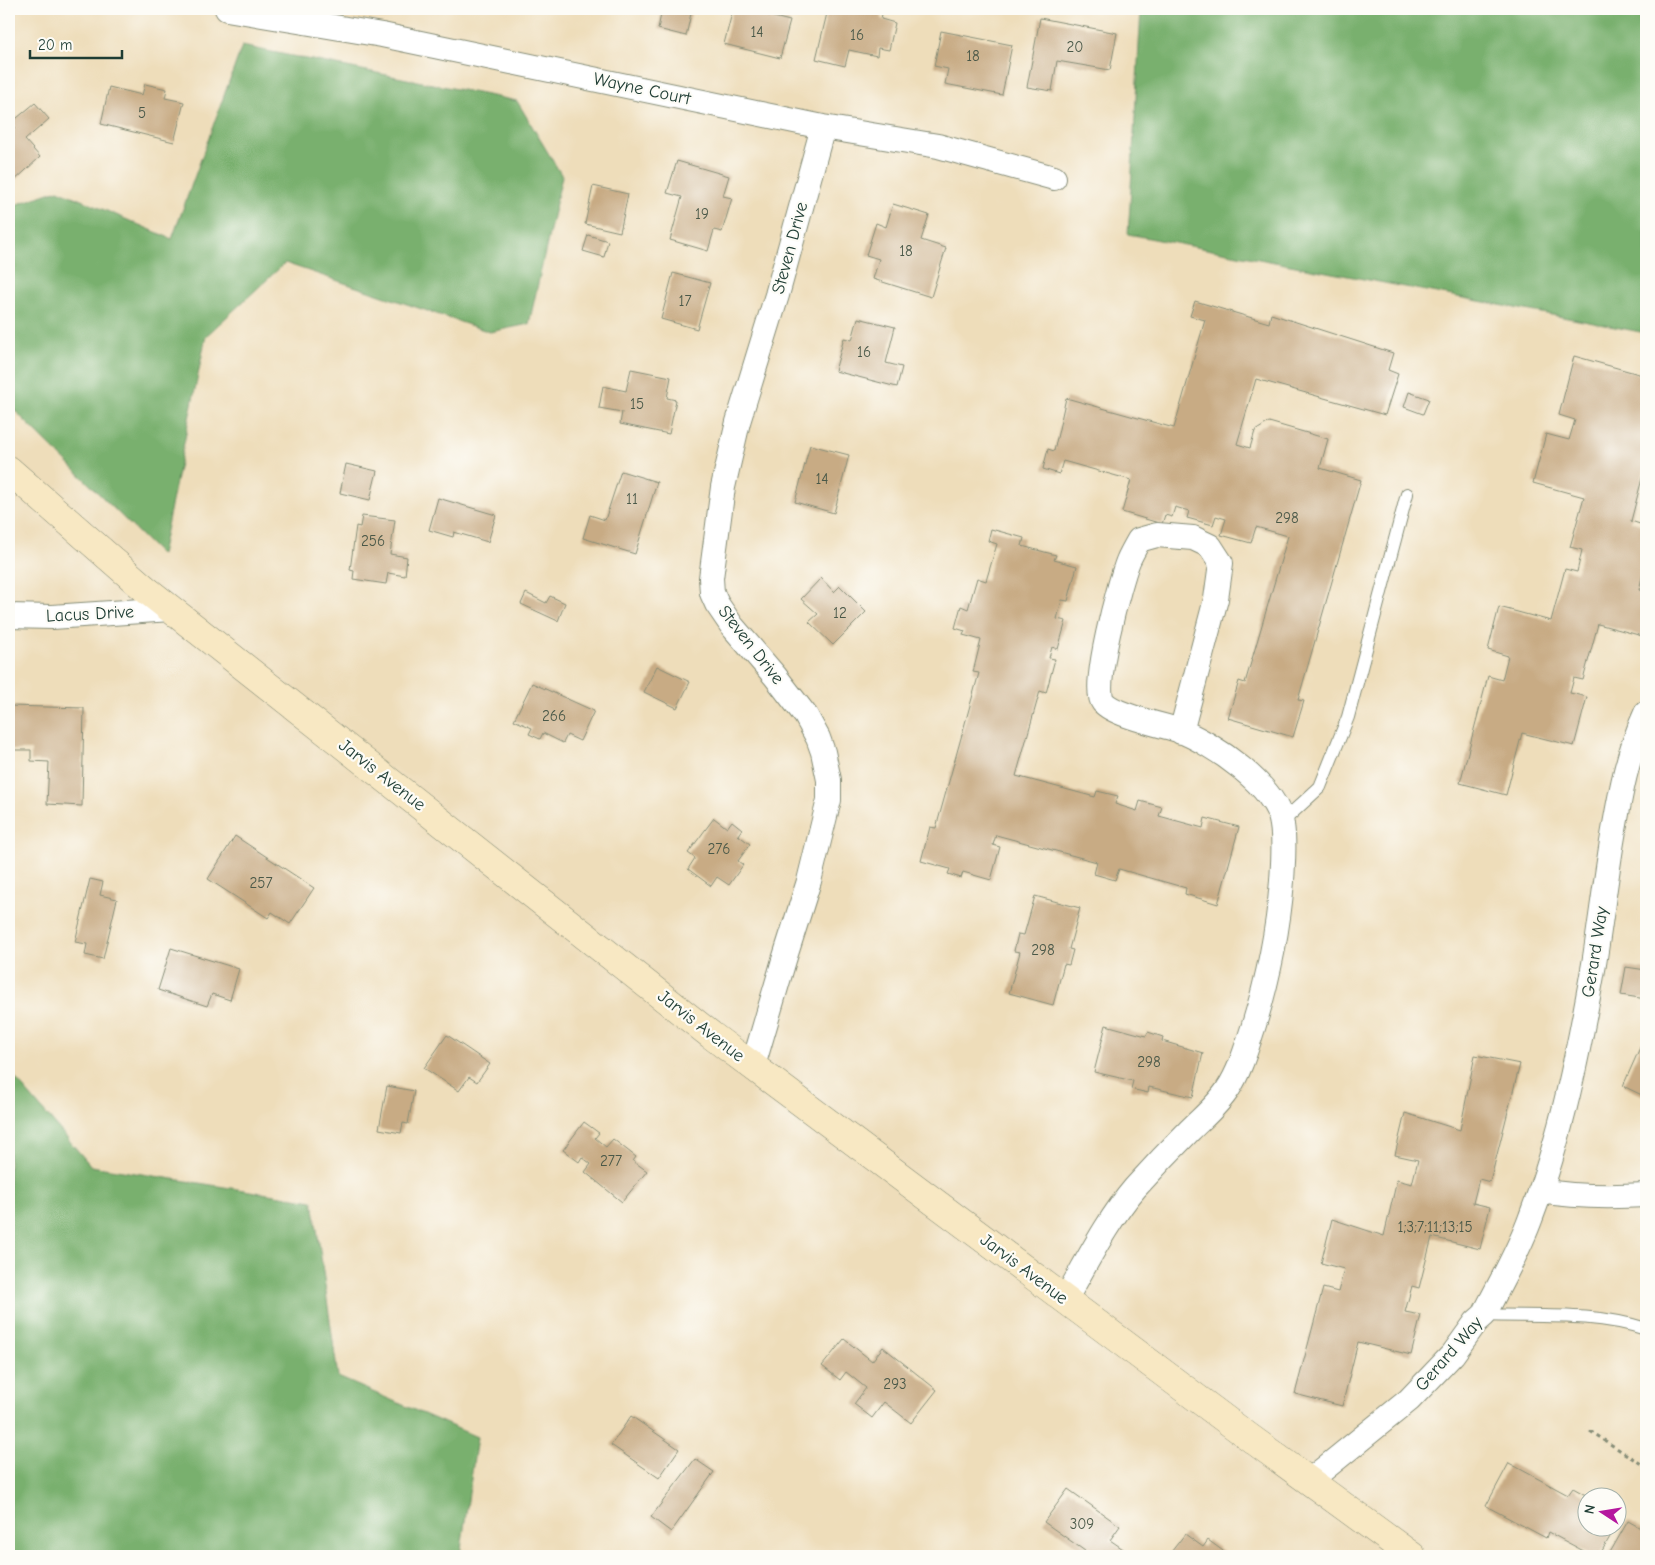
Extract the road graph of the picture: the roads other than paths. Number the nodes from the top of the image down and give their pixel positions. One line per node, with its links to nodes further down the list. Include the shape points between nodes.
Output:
1 (227, 9): 2 (street, Wayne Court, via 382,35)
2 (823, 127): 3 (street, Wayne Court, via 938,146); 11 (street, Steven Drive, via 738,422 723,487 711,578 712,593 732,626 806,716 818,738 829,780 829,800 810,881)
3 (1054, 178)
4 (9, 470): 6 (street, Jarvis Avenue)
5 (1407, 494): 10 (lane, via 1348,717 1320,787)
6 (171, 609): 7 (street, Lacus Drive); 11 (street, Jarvis Avenue)
7 (9, 616)
8 (1646, 713): 12 (street, Gerard Way, via 1624,774 1570,1084)
9 (1181, 732): 9 (street, via 1119,712 1103,702 1099,692 1103,653 1128,562 1139,540 1157,535 1193,538 1210,546 1221,563 1216,598); 10 (street, via 1222,753 1252,778 1272,799)
10 (1282, 822): 14 (street, via 1282,876 1275,938 1266,981 1239,1068 1229,1089 1215,1106 1132,1191)
11 (753, 1066): 14 (street, Jarvis Avenue)
12 (1540, 1190): 13 (street, via 1557,1194); 15 (street, Gerard Way, via 1516,1253)
13 (1646, 1195)
14 (1065, 1300): 17 (street, Jarvis Avenue)
15 (1484, 1316): 16 (lane, via 1590,1318); 17 (street, Gerard Way, via 1409,1400)
16 (1646, 1329)
17 (1309, 1481): 18 (street, Jarvis Avenue)
18 (1412, 1556)

